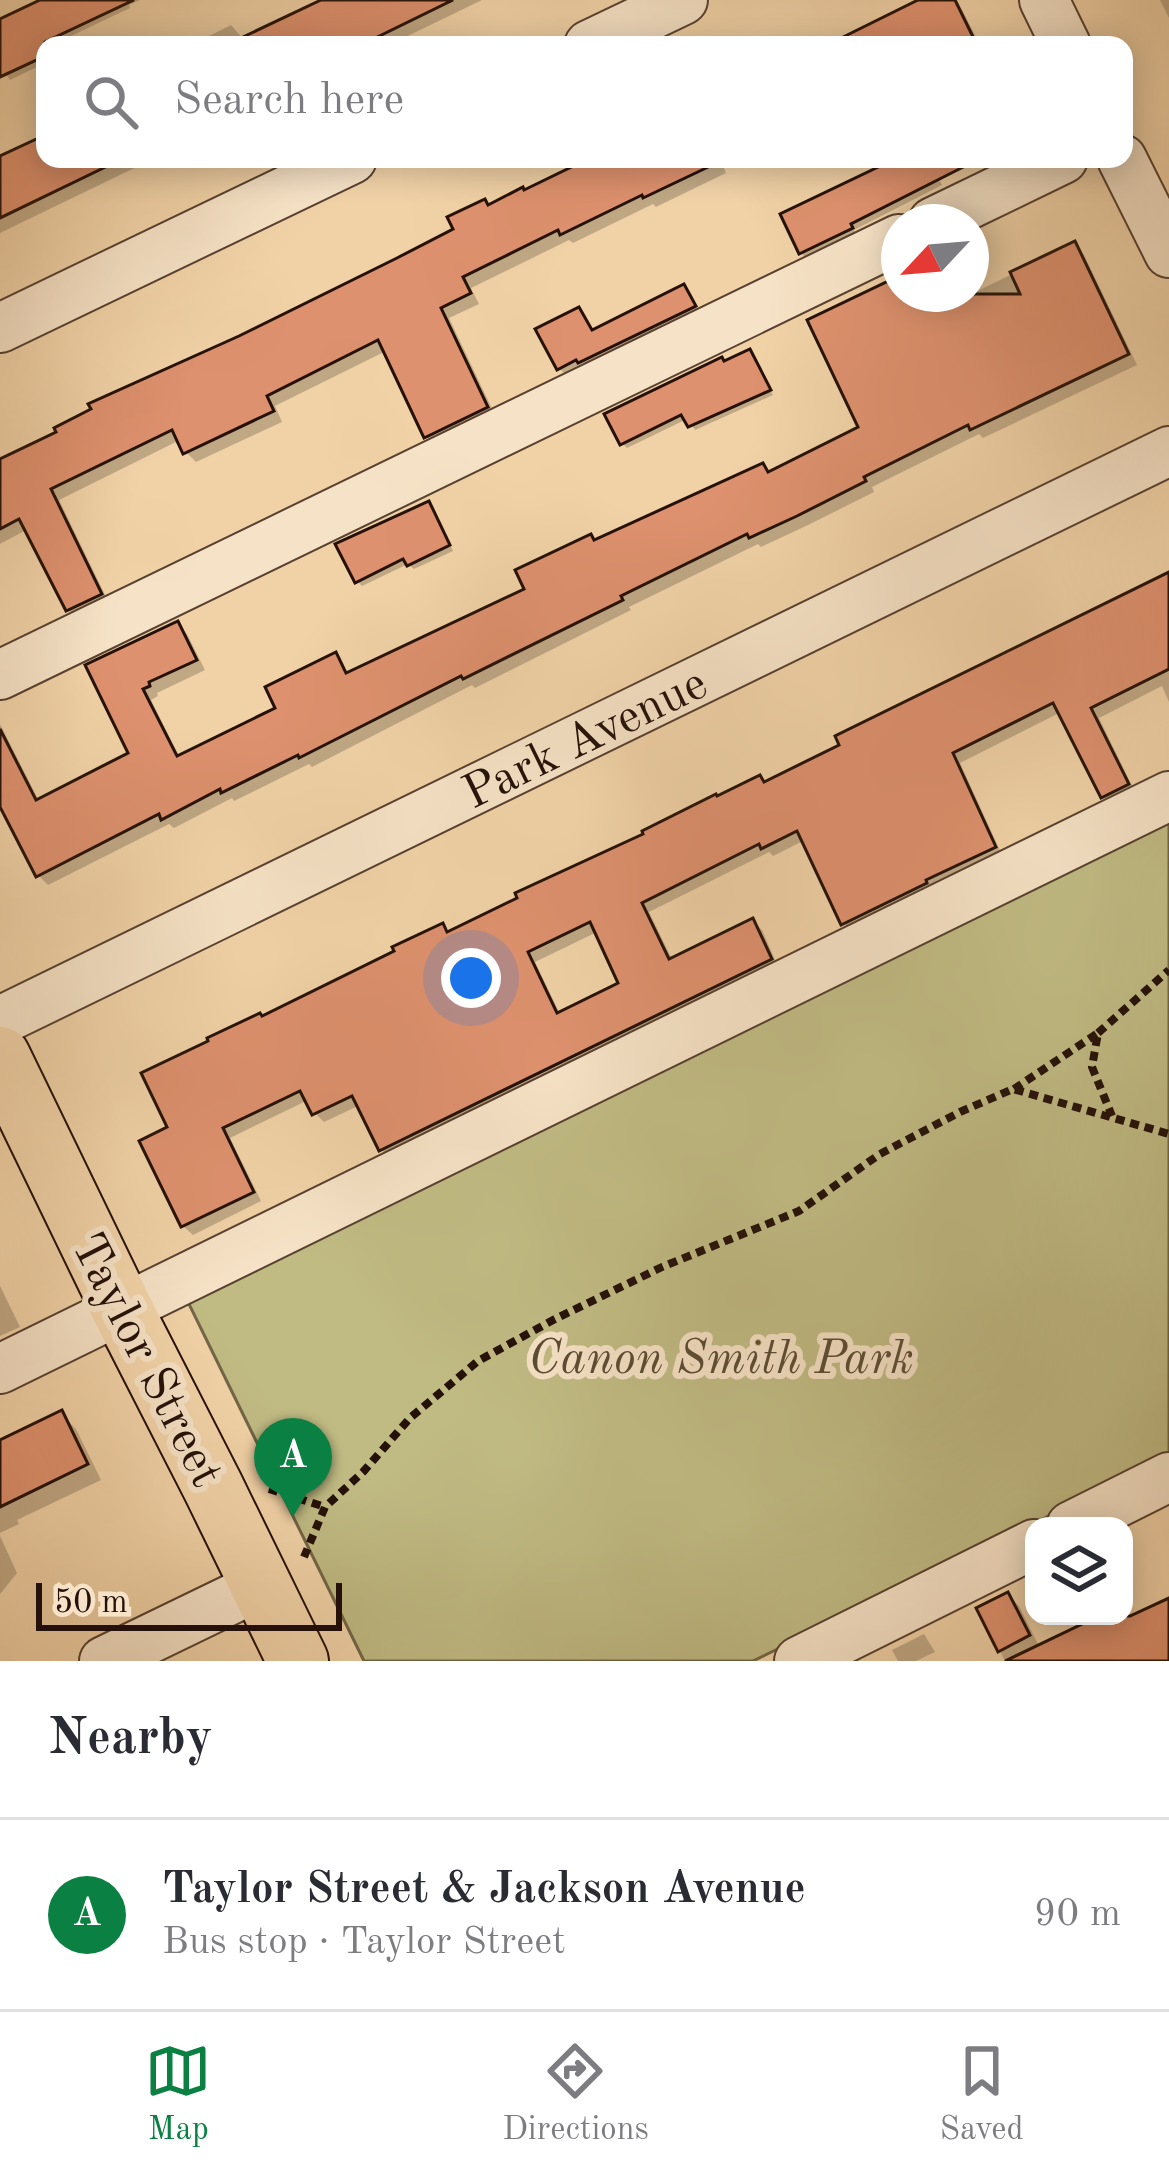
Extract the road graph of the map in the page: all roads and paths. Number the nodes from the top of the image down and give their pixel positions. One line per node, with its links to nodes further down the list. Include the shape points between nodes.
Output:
1 (683, 0): 3 (street)
2 (1044, 0): 4 (street)
3 (608, 36)
4 (1062, 36)
5 (333, 168): 11 (street)
6 (1044, 168): 8 (street)
7 (1126, 168): 10 (street)
8 (970, 204)
9 (881, 247): 13 (street)
10 (1169, 253)
11 (0, 328)
12 (1169, 451): 16 (street, Park Avenue)
13 (0, 675)
14 (1169, 796): 22 (street)
15 (1169, 970): 17 (path)
16 (0, 1021)
17 (1098, 1033): 19 (path); 20 (path, via 1092,1067)
18 (0, 1057): 22 (main road, Taylor Street)
19 (1013, 1089): 20 (path); 26 (path, via 880,1154 799,1211 662,1267 478,1361)
20 (1113, 1118): 21 (path)
21 (1169, 1135)
22 (122, 1309): 23 (street); 29 (main road, Taylor Street, via 214,1486)
23 (0, 1369)
24 (1169, 1478): 27 (street)
25 (266, 1488): 26 (path)
26 (325, 1507): 29 (path)
27 (1089, 1517)
28 (1025, 1548): 32 (street)
29 (281, 1573): 30 (street); 31 (main road, Taylor Street)
30 (104, 1661)
31 (298, 1661)
32 (800, 1661)

